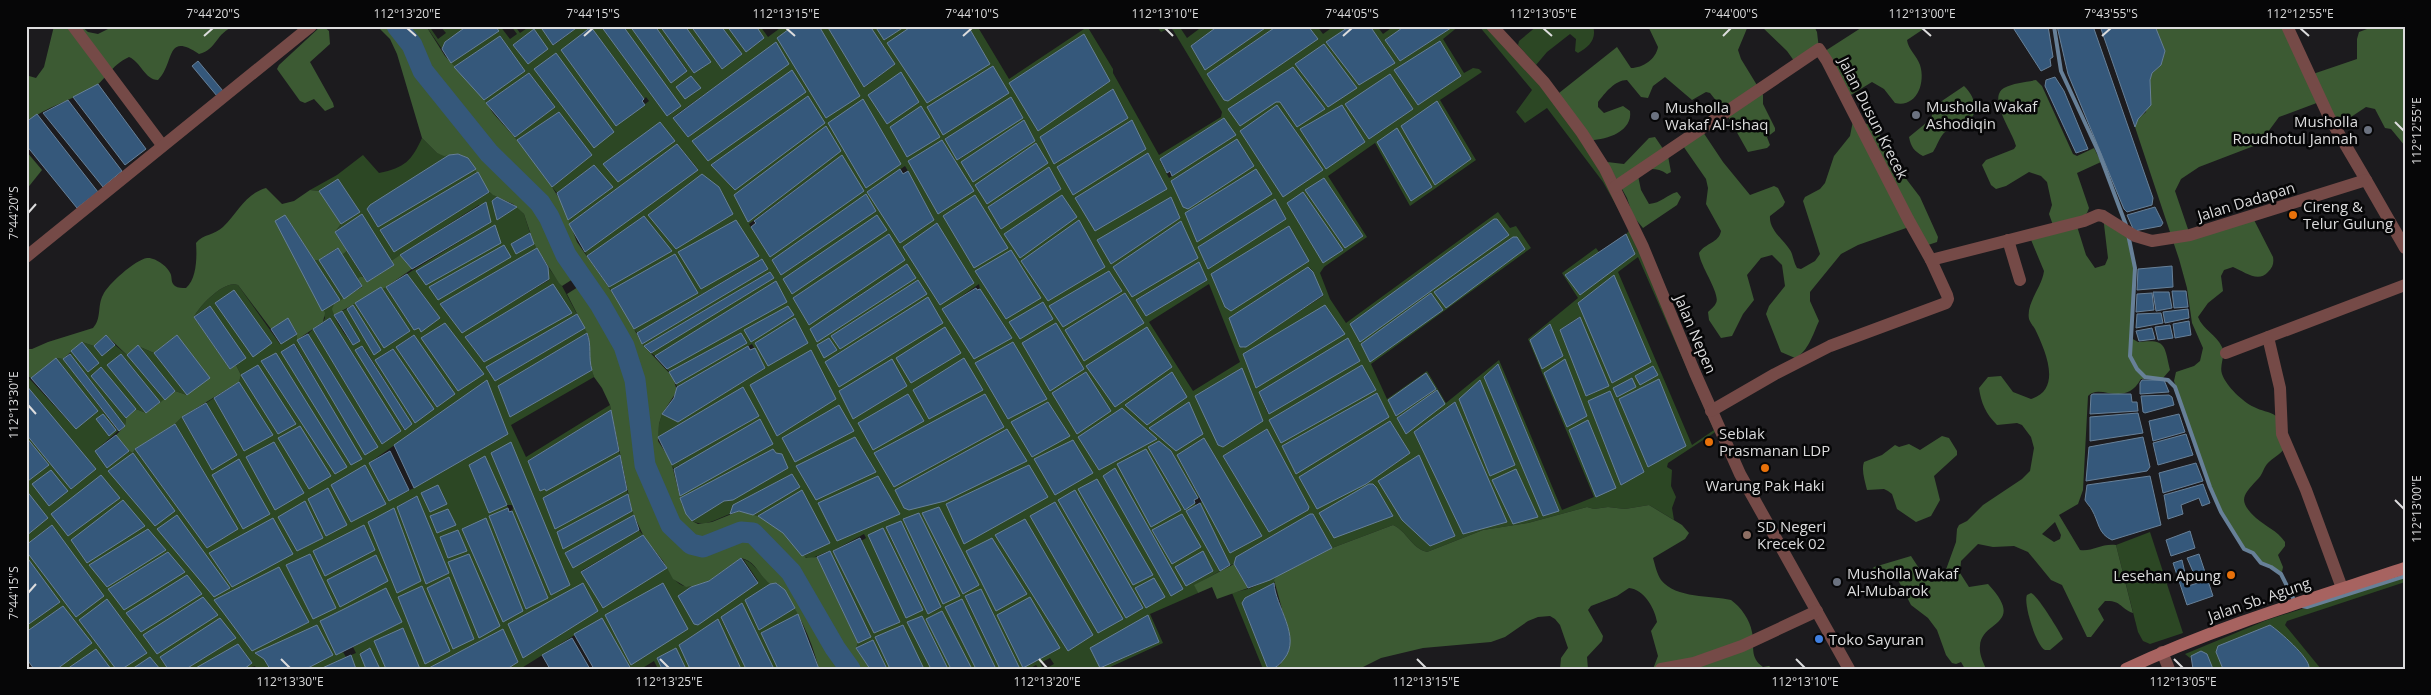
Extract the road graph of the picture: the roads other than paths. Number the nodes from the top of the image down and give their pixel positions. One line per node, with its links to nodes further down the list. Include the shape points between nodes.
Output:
1 (73, 26): 5 (street)
2 (312, 26): 5 (street)
3 (1492, 26): 7 (street, Jalan Nepen, via 1544,82 1595,152)
4 (2287, 26): 6 (street, via 2329,117)
5 (162, 145): 10 (street)
6 (2366, 180): 8 (street, Jalan Dadapan, via 2190,235 2152,241 2098,215); 9 (street)
7 (1615, 187): 11 (street, Jalan Dusun Krecek, via 1819,49); 16 (street, Jalan Nepen)
8 (2008, 240): 11 (street); 12 (street)
9 (2405, 248)
10 (26, 257)
11 (1931, 260): 16 (street, via 1948,299 1946,303 1830,346)
12 (2020, 280)
13 (2405, 285): 14 (street)
14 (2268, 337): 15 (street); 18 (street, via 2280,388 2282,434)
15 (2226, 353)
16 (1711, 411): 19 (street, Jalan Nepen, via 1740,474)
17 (2405, 568): 18 (street, Jalan Sb. Agung)
18 (2342, 588): 20 (street, Jalan Sb. Agung)
19 (1817, 611): 21 (street, via 1742,646 1694,663); 22 (street, Jalan Nepen)
20 (2162, 652): 23 (street, Jalan Sb. Agung); 24 (street)
21 (1661, 669)
22 (1849, 669)
23 (2126, 669)
24 (2169, 669)

